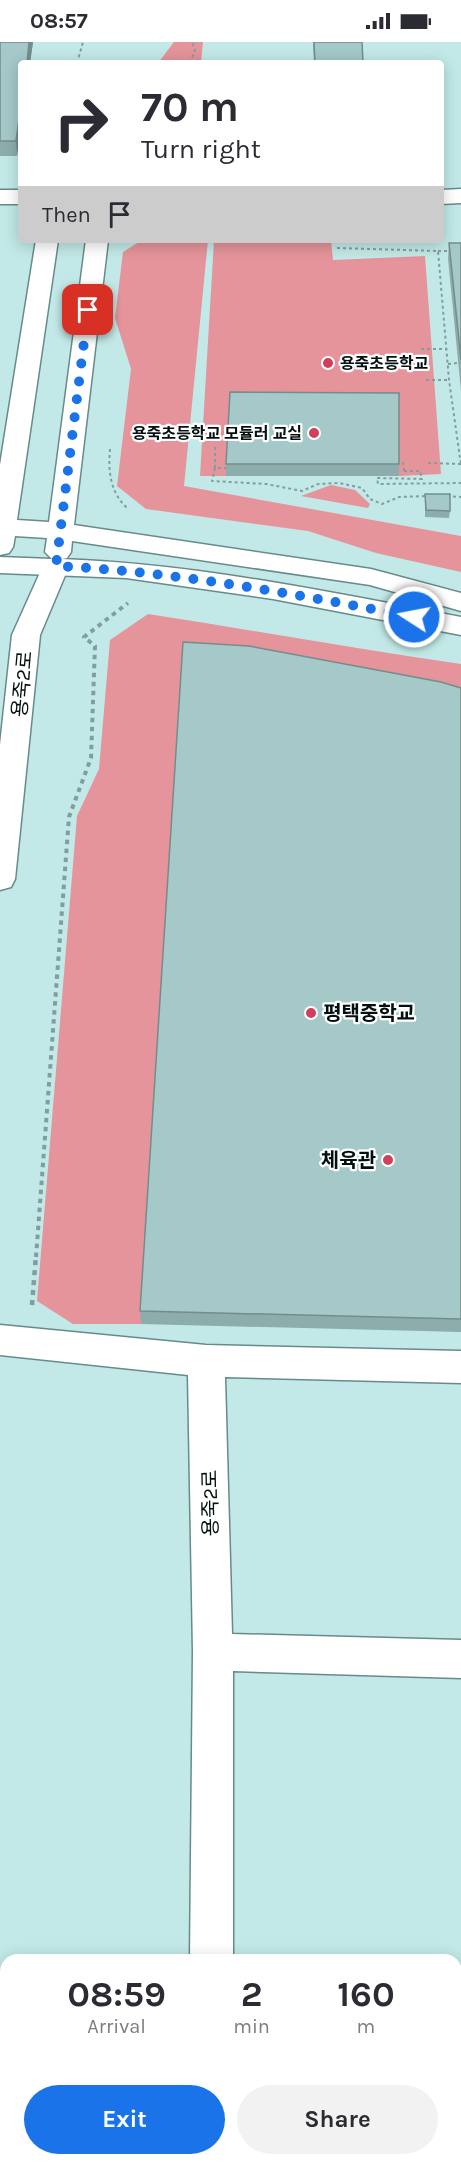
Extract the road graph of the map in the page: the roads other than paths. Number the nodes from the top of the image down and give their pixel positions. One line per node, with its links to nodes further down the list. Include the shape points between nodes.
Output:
1 (444, 196): 2 (street)
2 (461, 196)
3 (0, 197): 4 (street)
4 (18, 197)
5 (0, 209): 6 (street)
6 (18, 209)
7 (444, 212): 8 (street)
8 (461, 212)
9 (47, 243): 12 (street)
10 (97, 243): 11 (street, 용죽2로)
11 (61, 531): 12 (street); 14 (street, 용죽2로); 15 (street, via 371,577)
12 (1, 534)
13 (0, 565): 14 (street)
14 (56, 566): 16 (street, via 126,570 273,590); 17 (street, 용죽2로, via 26,635)
15 (461, 602)
16 (461, 626)
17 (0, 879)
18 (0, 1340): 19 (street)
19 (206, 1362): 20 (street); 21 (street, 용죽2로)
20 (461, 1367)
21 (213, 1652): 22 (street); 23 (street, 용죽2로)
22 (461, 1659)
23 (212, 1954)

